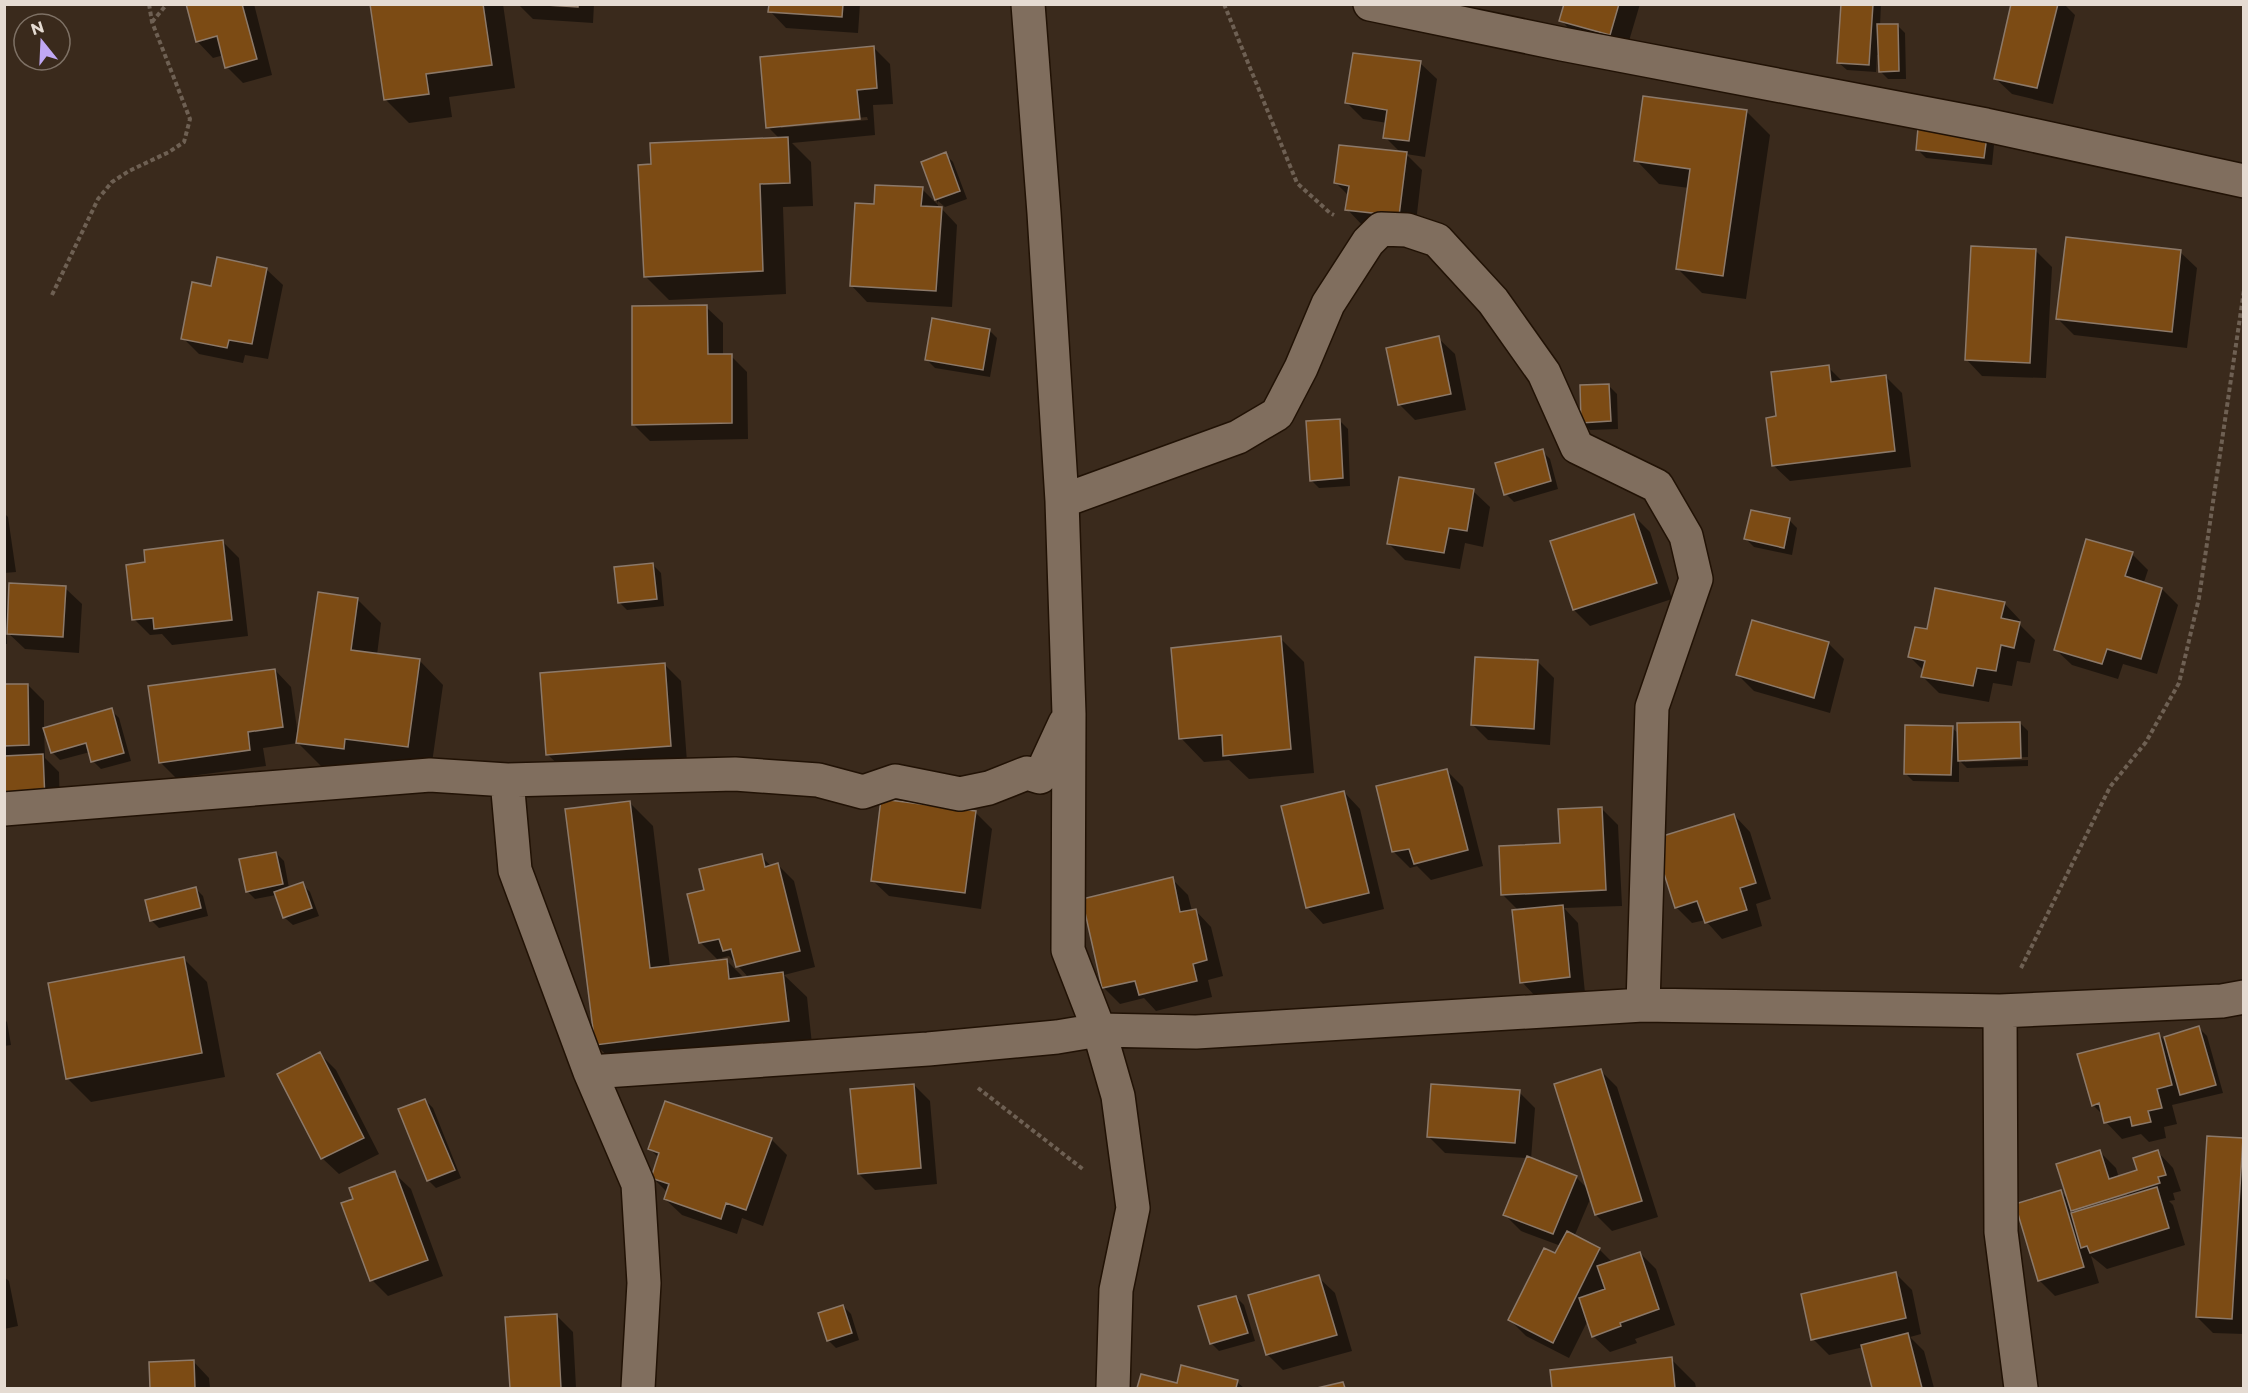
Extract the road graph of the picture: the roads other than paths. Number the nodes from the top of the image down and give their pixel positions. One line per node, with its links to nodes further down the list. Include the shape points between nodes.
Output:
1 (1028, 4): 4 (street)
2 (1370, 4): 3 (street, via 1986,125)
3 (2244, 181)
4 (1062, 501): 5 (street); 9 (street, via 1238,437 1277,414 1328,304 1368,242 1381,229 1407,230 1437,240 1493,301 1544,373 1577,447 1657,486 1686,536 1696,579 1652,707)
5 (1070, 714): 6 (street, via 1040,777 1027,773 960,794 895,782 863,792 818,780 735,774); 11 (street, via 1068,950)
6 (507, 780): 7 (street, via 430,775); 12 (street, via 515,870)
7 (4, 809)
8 (2244, 997): 10 (street)
9 (1643, 1005): 10 (street); 11 (street, via 1196,1032)
10 (2000, 1011): 15 (street, via 2001,1232)
11 (1099, 1030): 12 (street, via 928,1049); 14 (street, via 1118,1096 1133,1208 1116,1290)
12 (590, 1072): 13 (street, via 638,1184 644,1283)
13 (638, 1389)
14 (1113, 1389)
15 (2021, 1389)

